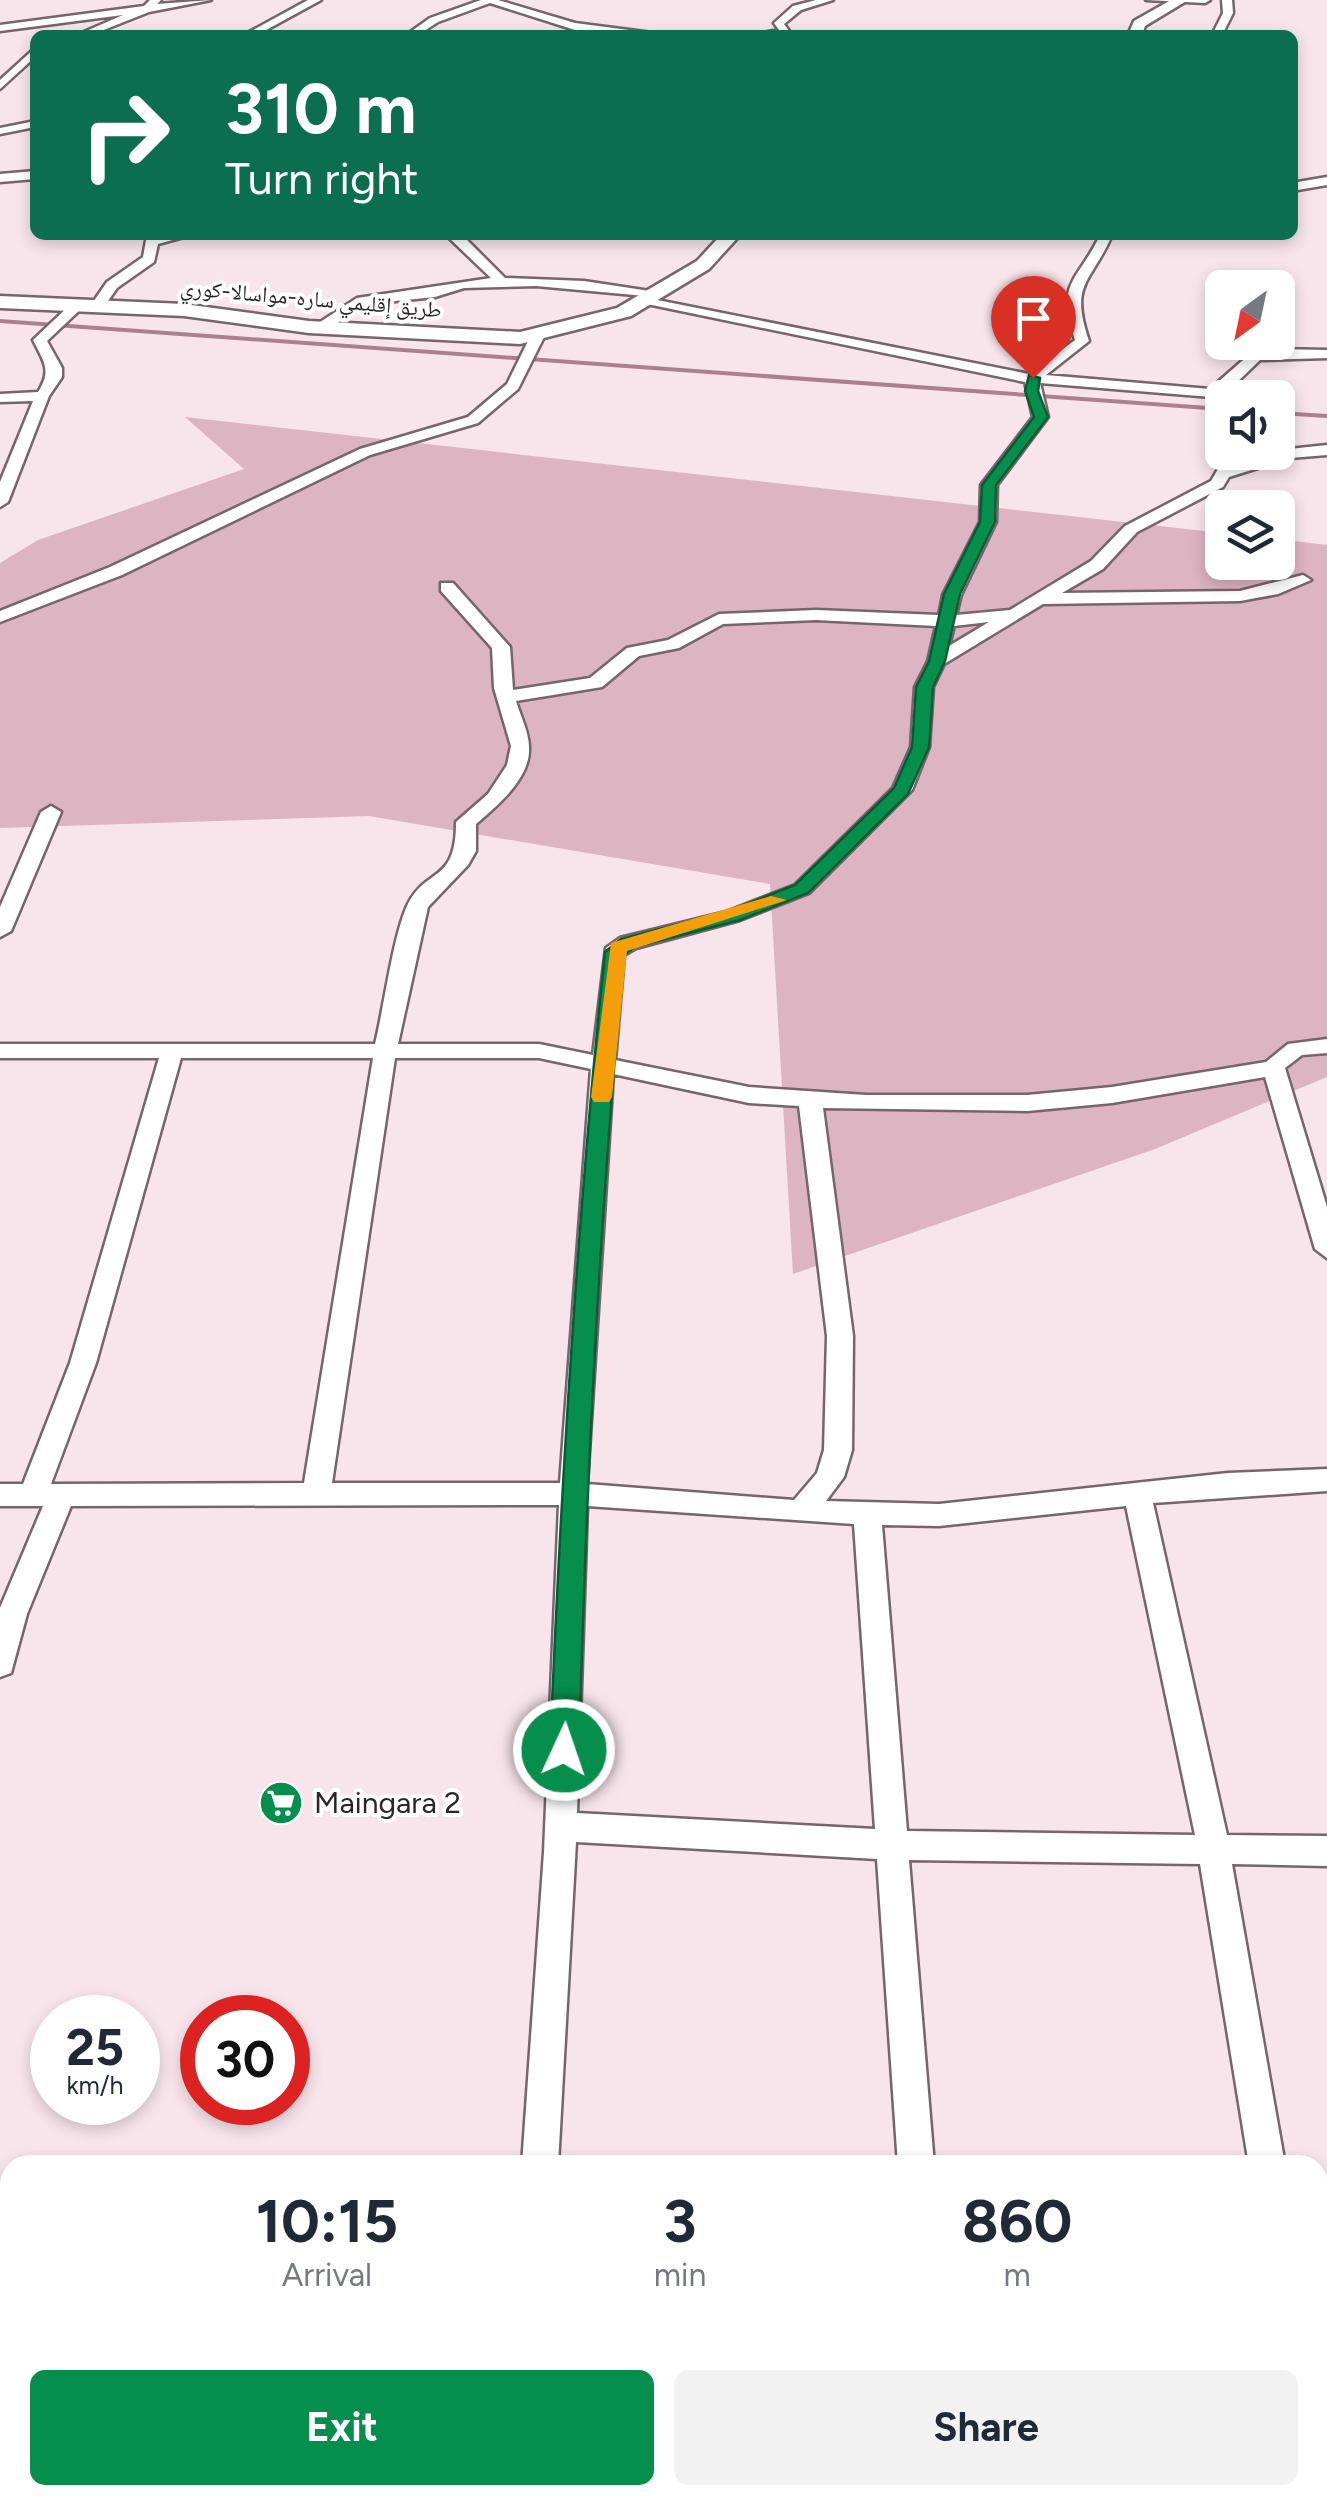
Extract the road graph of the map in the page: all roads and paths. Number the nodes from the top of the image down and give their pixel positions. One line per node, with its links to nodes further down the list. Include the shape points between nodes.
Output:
1 (206, 0): 8 (street)
2 (316, 0): 11 (street)
3 (828, 0): 14 (street, via 786,14)
4 (1151, 0): 7 (street)
5 (1205, 0): 7 (street)
6 (1228, 0): 16 (street)
7 (1179, 1): 15 (street)
8 (152, 4): 9 (street); 10 (street)
9 (0, 28)
10 (93, 30)
11 (259, 30)
12 (419, 30): 13 (street, via 490,0 531,18)
13 (605, 30)
14 (784, 30)
15 (1138, 30)
16 (1220, 30)
17 (30, 56): 18 (street)
18 (0, 86)
19 (30, 125): 20 (street)
20 (0, 132)
21 (30, 175): 22 (street)
22 (0, 178)
23 (1327, 180): 24 (street)
24 (1298, 186)
25 (153, 240): 32 (street, via 149,259)
26 (463, 240): 29 (street)
27 (726, 240): 30 (street, طريق إقليمي ساره-مواسالا-كوري, via 703,265)
28 (1104, 240): 36 (street, via 1076,280 1073,314 1082,341)
29 (501, 282): 30 (street); 33 (street, via 358,300)
30 (651, 297): 34 (street, طريق إقليمي ساره-مواسالا-كوري, via 624,312); 36 (street, via 878,344)
31 (0, 302): 32 (street, طريق إقليمي ساره-مواسالا-كوري)
32 (86, 307): 33 (street, طريق إقليمي ساره-مواسالا-كوري); 37 (street, via 40,340 56,368)
33 (322, 327): 34 (street, طريق إقليمي ساره-مواسالا-كوري)
34 (537, 337): 47 (street, via 514,386 473,420 365,452 116,571)
35 (1327, 354): 36 (street, via 1248,360 1222,390 1211,392)
36 (1033, 389): 48 (street, via 1041,417 989,485 988,522 960,572)
37 (42, 396): 38 (street); 42 (street)
38 (0, 398)
39 (1327, 450): 41 (street)
40 (1227, 470): 41 (street)
41 (1225, 473): 45 (street, via 1210,488 1131,529 1108,557)
42 (0, 502)
43 (1303, 580): 45 (street, via 1224,598)
44 (447, 587): 50 (street, via 501,647)
45 (1036, 601): 46 (street)
46 (1010, 615): 48 (street); 49 (street)
47 (0, 617)
48 (947, 621): 49 (street); 50 (street, via 816,614 719,618 673,644 633,652 596,683)
49 (937, 661): 57 (street, via 924,687 920,747 909,779 813,880 753,910 618,947)
50 (505, 697): 56 (street, via 520,746 518,765 495,798 466,822 466,851 418,905)
51 (51, 812): 52 (street)
52 (0, 931)
53 (1327, 1046): 58 (street, via 1298,1047 1280,1055)
54 (0, 1051): 55 (street)
55 (172, 1051): 56 (street); 63 (street)
56 (385, 1051): 57 (street, via 540,1052); 62 (street)
57 (606, 1064): 59 (street, via 672,1082); 64 (street, via 592,1176)
58 (1274, 1068): 59 (street, via 1027,1103); 60 (street)
59 (810, 1099): 67 (street, via 840,1336 838,1450 830,1477)
60 (1327, 1248)
61 (1327, 1480): 65 (street)
62 (317, 1492): 63 (street); 64 (street)
63 (47, 1494): 66 (street); 69 (street)
64 (573, 1494): 67 (street); 70 (street)
65 (1137, 1494): 68 (street, via 940,1515); 72 (street)
66 (0, 1495)
67 (801, 1512): 68 (street)
68 (867, 1515): 71 (street)
69 (0, 1664)
70 (561, 1827): 71 (street); 74 (street)
71 (892, 1845): 72 (street); 75 (street)
72 (1213, 1846): 73 (street); 76 (street)
73 (1327, 1851)
74 (541, 2155)
75 (915, 2155)
76 (1265, 2155)

